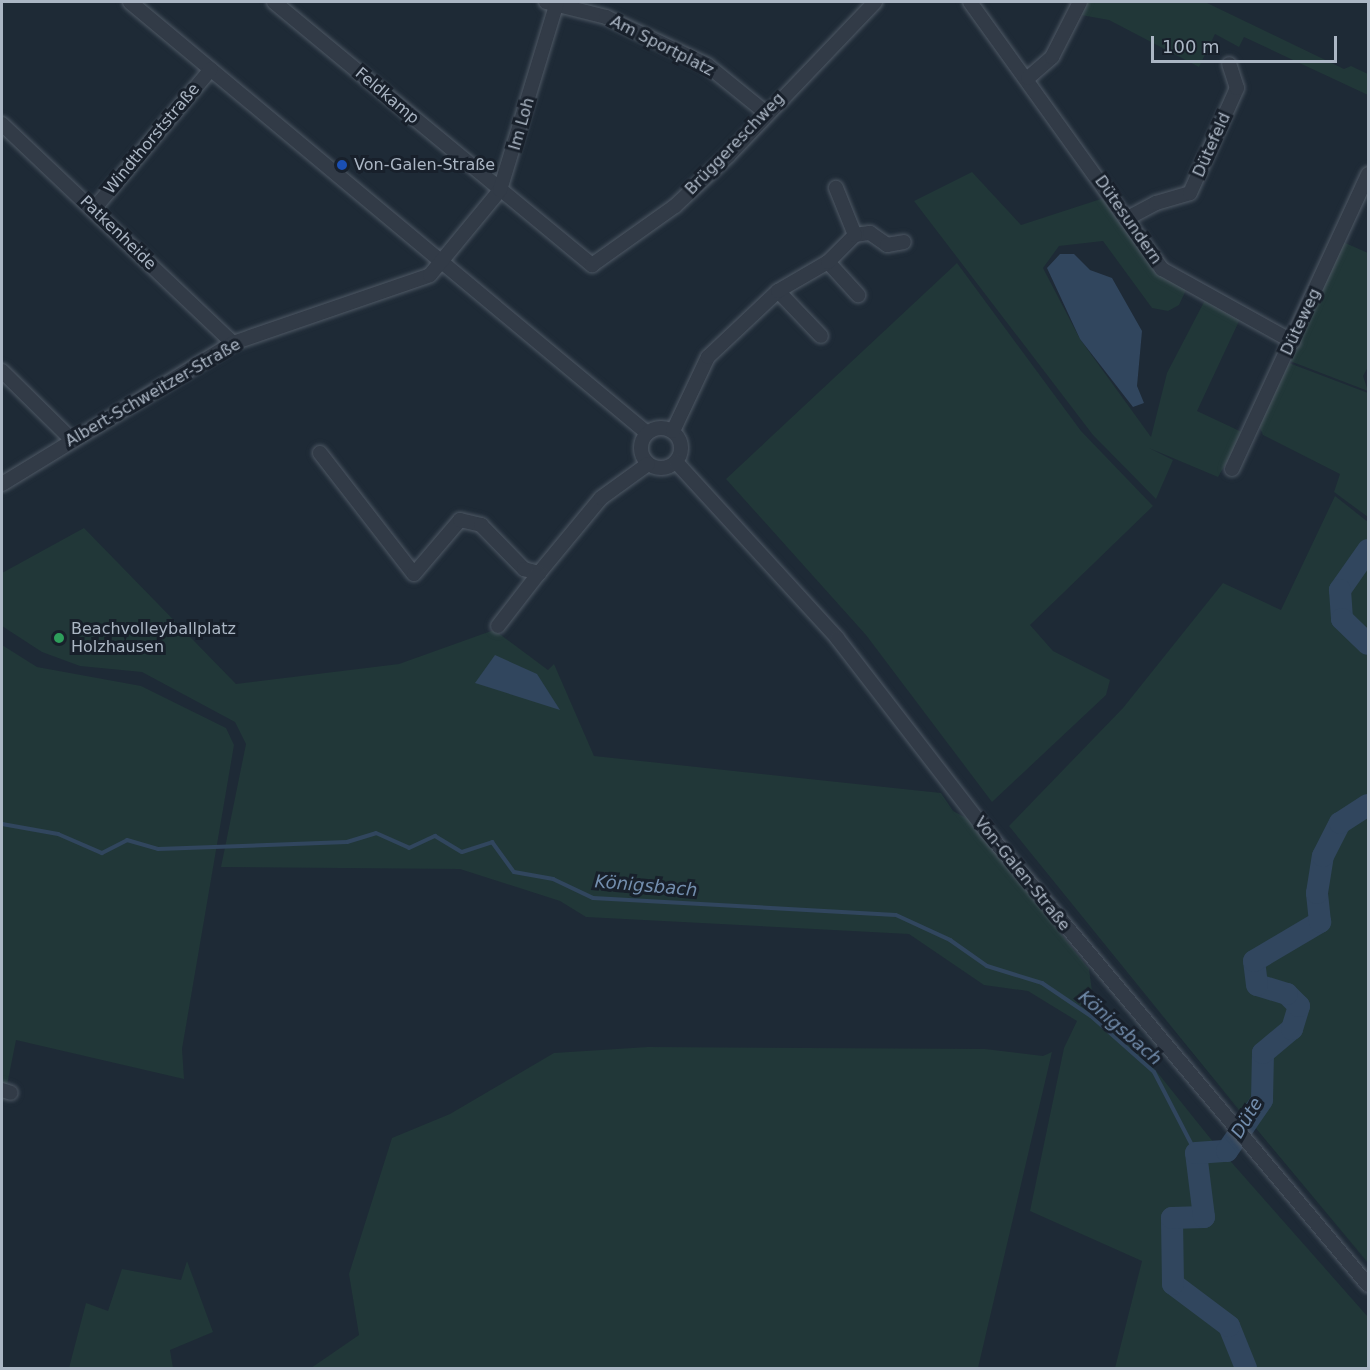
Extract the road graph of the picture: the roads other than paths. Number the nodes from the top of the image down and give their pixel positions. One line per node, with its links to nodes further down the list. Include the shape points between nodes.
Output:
1 (130, 2): 8 (street)
2 (274, 2): 14 (street, Feldkamp)
3 (553, 2): 10 (street, Am Sportplatz, via 606,17 707,65); 14 (street, Im Loh)
4 (875, 2): 10 (street, Brüggereschweg)
5 (970, 2): 9 (street, Dütesundern)
6 (1080, 2): 9 (street, via 1053,57)
7 (1229, 64): 16 (street, Dütefeld, via 1237,88 1190,193 1156,202)
8 (211, 69): 15 (street, Windthorststraße); 19 (street)
9 (1028, 78): 16 (street, Dütesundern)
10 (766, 113): 14 (street, Brüggereschweg, via 675,206 592,265)
11 (2, 124): 15 (street, Patkenheide)
12 (1368, 174): 24 (street, Düteweg)
13 (836, 188): 17 (street)
14 (500, 190): 19 (street, Im Loh)
15 (94, 209): 25 (street, Patkenheide)
16 (1126, 219): 24 (street, Dütesundern, via 1162,269)
17 (855, 235): 18 (street, via 870,233 887,245); 20 (street)
18 (904, 242)
19 (441, 262): 25 (street, Albert-Schweitzer-Straße, via 423,281); 28 (street)
20 (828, 262): 21 (street); 22 (street)
21 (778, 291): 23 (street); 27 (street, via 708,357)
22 (858, 295)
23 (820, 336)
24 (1293, 342): 33 (street, Düteweg)
25 (233, 343): 29 (street, Albert-Schweitzer-Straße)
26 (2, 371): 29 (street)
27 (673, 431): 28 (street); 31 (street, via 682,450)
28 (647, 433): 32 (street, via 641,443)
29 (72, 440): 34 (street, Albert-Schweitzer-Straße)
30 (320, 453): 35 (street, via 414,574 460,520 480,525 524,569)
31 (676, 462): 32 (street, via 668,468); 37 (street, Von-Galen-Straße, via 837,638 987,832 1230,1126)
32 (648, 464): 35 (street, via 601,498)
33 (1232, 469)
34 (2, 484)
35 (539, 573): 36 (street)
36 (498, 626)
37 (1368, 1285)

